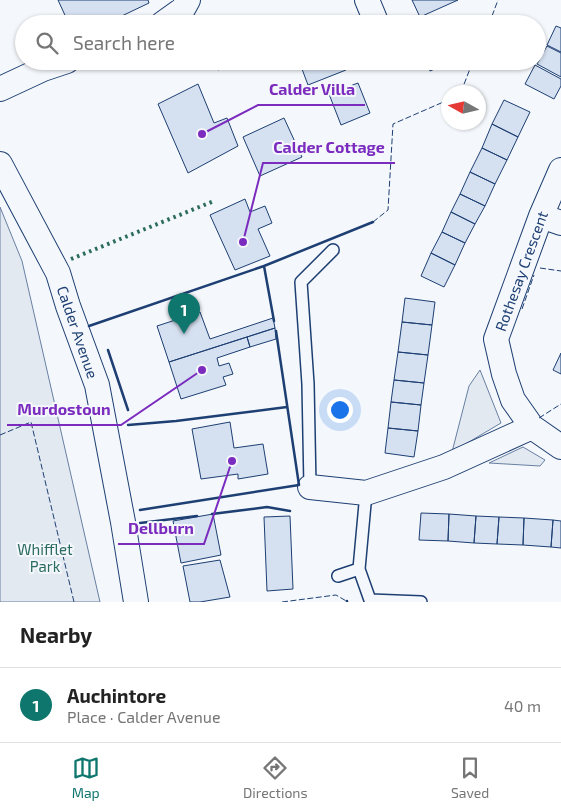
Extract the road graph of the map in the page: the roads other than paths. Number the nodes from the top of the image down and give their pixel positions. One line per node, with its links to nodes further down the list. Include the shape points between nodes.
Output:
1 (188, 0): 3 (street)
2 (367, 0): 4 (street)
3 (175, 15)
4 (373, 15)
5 (41, 70): 6 (street)
6 (0, 90)
7 (0, 164): 17 (street, Calder Avenue, via 58,273 96,385)
8 (561, 170): 9 (street, Rothesay Crescent)
9 (551, 220): 11 (street, Rothesay Crescent, via 496,339 513,400)
10 (333, 250): 13 (lane, via 301,282 308,384)
11 (532, 427): 12 (street, Rothesay Crescent); 14 (street, via 444,467)
12 (561, 447)
13 (310, 487): 14 (street)
14 (366, 493): 15 (lane)
15 (359, 569): 16 (lane); 18 (lane, via 370,600)
16 (338, 576)
17 (136, 602)
18 (420, 602)

